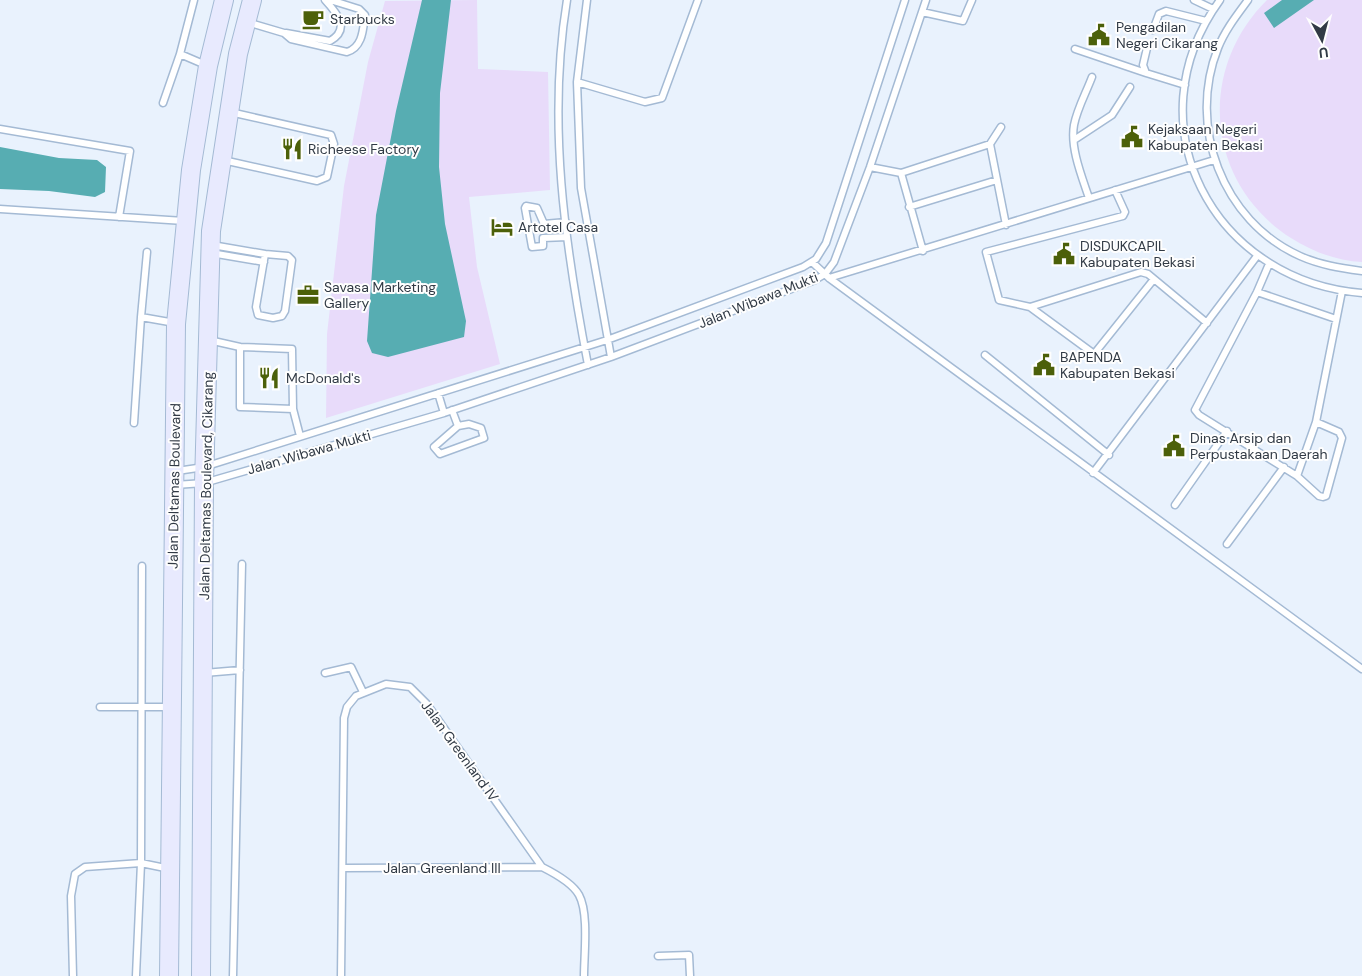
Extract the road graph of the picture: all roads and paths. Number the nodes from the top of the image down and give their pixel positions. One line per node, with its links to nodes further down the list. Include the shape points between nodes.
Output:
1 (194, 0): 23 (lane)
2 (224, 0): 24 (street, Jalan Deltamas Boulevard)
3 (252, 0): 18 (street, Jalan Deltamas Boulevard, Cikarang)
4 (325, 0): 20 (lane, via 342,23 336,38 330,41)
5 (330, 0): 20 (lane, via 365,14 355,50 347,52 291,39)
6 (568, 0): 48 (lane, via 562,32 557,134)
7 (587, 0): 27 (lane)
8 (698, 0): 27 (lane, via 662,98 645,102)
9 (905, 0): 57 (lane, Jalan Wibawa Mukti, via 826,243)
10 (926, 0): 16 (lane, Jalan Wibawa Mukti)
11 (972, 0): 16 (lane, via 963,21)
12 (1194, 0): 15 (lane)
13 (1220, 0): 15 (lane)
14 (1248, 0): 37 (lane, via 1218,47 1210,75 1206,103)
15 (1213, 9): 17 (lane)
16 (922, 12): 39 (lane, Jalan Wibawa Mukti)
17 (1206, 21): 19 (lane, via 1166,11 1159,14); 28 (lane, via 1192,52)
18 (247, 22): 20 (lane); 31 (street, Jalan Deltamas Boulevard, Cikarang)
19 (1153, 30)
20 (284, 33)
21 (1147, 48): 25 (lane, via 1143,65)
22 (1075, 50): 25 (lane)
23 (180, 54): 24 (lane); 30 (lane)
24 (208, 66): 47 (street, Jalan Deltamas Boulevard)
25 (1146, 73): 28 (lane)
26 (1092, 77): 34 (lane, via 1074,126)
27 (577, 82): 71 (lane, via 581,188)
28 (1185, 85): 38 (lane, via 1185,130)
29 (1130, 87): 34 (lane, via 1112,115)
30 (163, 103)
31 (228, 112): 36 (street, Jalan Deltamas Boulevard, Cikarang); 36 (lane, via 331,134 334,144 327,177 317,181)
32 (1001, 127): 35 (lane)
33 (0, 129): 46 (lane, via 130,151)
34 (1074, 140): 43 (lane, via 1079,170)
35 (990, 144): 40 (lane); 41 (lane)
36 (220, 160): 51 (street, Jalan Deltamas Boulevard, Cikarang)
37 (1214, 160): 38 (lane); 59 (lane, via 1227,190 1271,239 1299,256)
38 (1192, 166): 42 (lane); 55 (lane, via 1218,216)
39 (870, 167): 40 (lane); 60 (lane, Jalan Wibawa Mukti)
40 (901, 173): 44 (lane)
41 (997, 180): 44 (lane); 49 (lane)
42 (1115, 190): 43 (lane); 65 (lane, via 1125,212 1123,216 986,252 1000,301)
43 (1089, 198): 49 (lane)
44 (909, 207): 52 (lane)
45 (0, 209): 46 (lane)
46 (120, 217): 47 (lane)
47 (186, 221): 68 (street, Jalan Deltamas Boulevard)
48 (566, 222): 50 (lane); 50 (lane, via 544,224 539,210 525,208 532,247 543,246 543,238)
49 (1006, 225): 52 (lane)
50 (567, 237): 73 (lane)
51 (210, 249): 54 (lane); 56 (lane); 70 (street, Jalan Deltamas Boulevard, Cikarang)
52 (923, 251): 60 (lane)
53 (147, 252): 66 (lane)
54 (265, 254): 56 (lane); 56 (lane, via 288,256 292,260 282,316 258,315 256,307)
55 (1257, 256): 58 (lane); 69 (lane)
56 (264, 262)
57 (812, 262): 60 (lane); 71 (lane, Jalan Wibawa Mukti)
58 (1269, 264): 62 (lane, via 1292,277); 63 (lane)
59 (1362, 271)
60 (827, 276): 75 (lane, Jalan Wibawa Mukti); 88 (lane)
61 (1154, 279): 65 (lane, via 1141,272 1132,273); 65 (lane, via 1094,354); 69 (lane)
62 (1342, 291): 64 (lane); 67 (lane)
63 (1257, 292): 67 (lane); 84 (lane, via 1195,408 1198,415)
64 (1362, 293)
65 (1030, 307)
66 (141, 317): 68 (lane); 82 (lane)
67 (1336, 319): 81 (lane)
68 (176, 324): 91 (street, Jalan Deltamas Boulevard)
69 (1207, 324): 86 (lane)
70 (208, 340): 72 (lane); 89 (street, Jalan Deltamas Boulevard, Cikarang)
71 (607, 340): 73 (lane, Jalan Wibawa Mukti); 75 (lane)
72 (240, 347): 78 (lane, via 292,349); 78 (lane, via 240,407)
73 (585, 347): 76 (lane); 77 (lane, Jalan Wibawa Mukti)
74 (985, 356): 86 (lane)
75 (611, 357): 76 (lane, Jalan Wibawa Mukti)
76 (588, 365): 79 (lane, Jalan Wibawa Mukti)
77 (438, 393): 80 (lane); 85 (lane, Jalan Wibawa Mukti)
78 (293, 409): 85 (lane)
79 (452, 410): 80 (lane, Jalan Wibawa Mukti); 83 (lane)
80 (444, 413): 89 (lane, Jalan Wibawa Mukti)
81 (1316, 422): 90 (lane); 90 (lane, via 1339,432 1342,438 1326,496 1319,496)
82 (134, 423)
83 (458, 426): 83 (lane, via 469,424 481,428 484,438 437,453 434,447)
84 (1227, 431): 87 (lane); 92 (lane)
85 (300, 436): 89 (lane, Jalan Wibawa Mukti)
86 (1109, 455): 88 (lane)
87 (1284, 467): 90 (lane); 93 (lane)
88 (1094, 473): 96 (lane)
89 (204, 475): 91 (lane, Jalan Wibawa Mukti); 91 (lane, Jalan Wibawa Mukti); 98 (street, Jalan Deltamas Boulevard, Cikarang)
90 (1297, 476)
91 (174, 478): 103 (street, Jalan Deltamas Boulevard)
92 (1175, 505)
93 (1226, 544)
94 (242, 564): 97 (lane)
95 (142, 566): 101 (lane)
96 (1360, 666)
97 (240, 670): 98 (lane); 113 (lane)
98 (204, 673): 112 (street, Jalan Deltamas Boulevard, Cikarang)
99 (325, 673): 100 (lane, via 351,668)
100 (363, 692): 105 (lane, Jalan Greenland IV, via 347,707 343,725); 106 (lane, Jalan Greenland IV, via 389,683 413,689 427,704)
101 (140, 706): 102 (lane); 103 (lane); 104 (lane)
102 (100, 707)
103 (173, 707): 107 (street, Jalan Deltamas Boulevard)
104 (141, 863): 107 (lane); 109 (lane, via 85,867 75,874 70,896); 110 (lane)
105 (343, 868): 106 (lane, Jalan Greenland III); 114 (lane, Jalan Greenland IV)
106 (542, 868): 115 (lane, Jalan Greenland IV, via 553,872 580,896 584,909)
107 (171, 870): 111 (street, Jalan Deltamas Boulevard)
108 (658, 956): 116 (lane, via 689,955)
109 (73, 976)
110 (136, 976)
111 (169, 976)
112 (201, 976)
113 (233, 976)
114 (341, 976)
115 (584, 976)
116 (690, 976)

